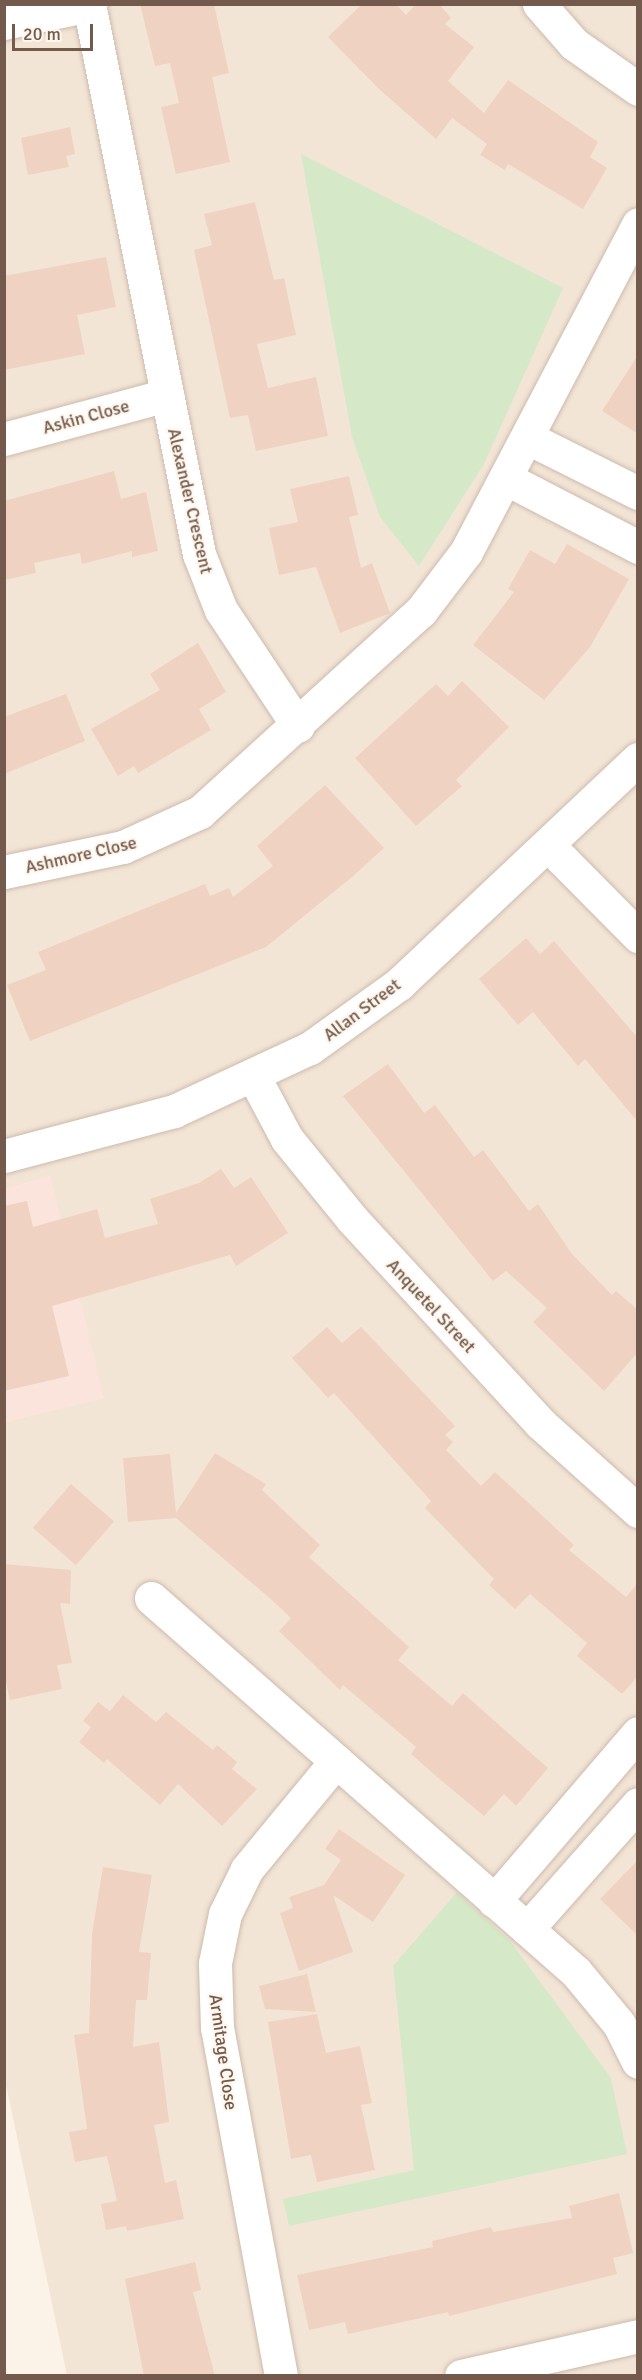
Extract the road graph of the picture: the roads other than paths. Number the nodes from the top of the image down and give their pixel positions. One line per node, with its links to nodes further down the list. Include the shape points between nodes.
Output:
1 (539, 4): 4 (street, via 574,44)
2 (89, 5): 3 (street); 6 (street, Alexander Crescent)
3 (4, 23)
4 (638, 89)
5 (638, 224): 7 (street)
6 (167, 394): 8 (street, Askin Close); 12 (street, Alexander Crescent, via 213,593)
7 (528, 438): 9 (street); 10 (street)
8 (4, 439)
9 (507, 479): 11 (street); 12 (street, via 435,596)
10 (638, 494)
11 (638, 547)
12 (298, 726): 15 (street, Ashmore Close, via 217,800 172,826 123,847)
13 (638, 759): 14 (street, Allan Street)
14 (549, 846): 16 (street); 17 (street, Allan Street, via 399,984 335,1032)
15 (4, 872)
16 (638, 936)
17 (254, 1077): 18 (street, Allan Street, via 143,1121); 19 (street, Anquetel Street, via 287,1139 352,1219 540,1423)
18 (10, 1151)
19 (638, 1511)
20 (151, 1598): 22 (street)
21 (638, 1733): 23 (street)
22 (336, 1761): 25 (street); 29 (street, Armitage Close, via 247,1869 225,1914 215,1963 217,2028)
23 (627, 1766): 25 (street)
24 (638, 1804): 26 (street)
25 (494, 1902): 26 (street)
26 (527, 1929): 27 (street, via 594,1991)
27 (638, 2062)
28 (638, 2336): 30 (street)
29 (281, 2376)
30 (461, 2376)

